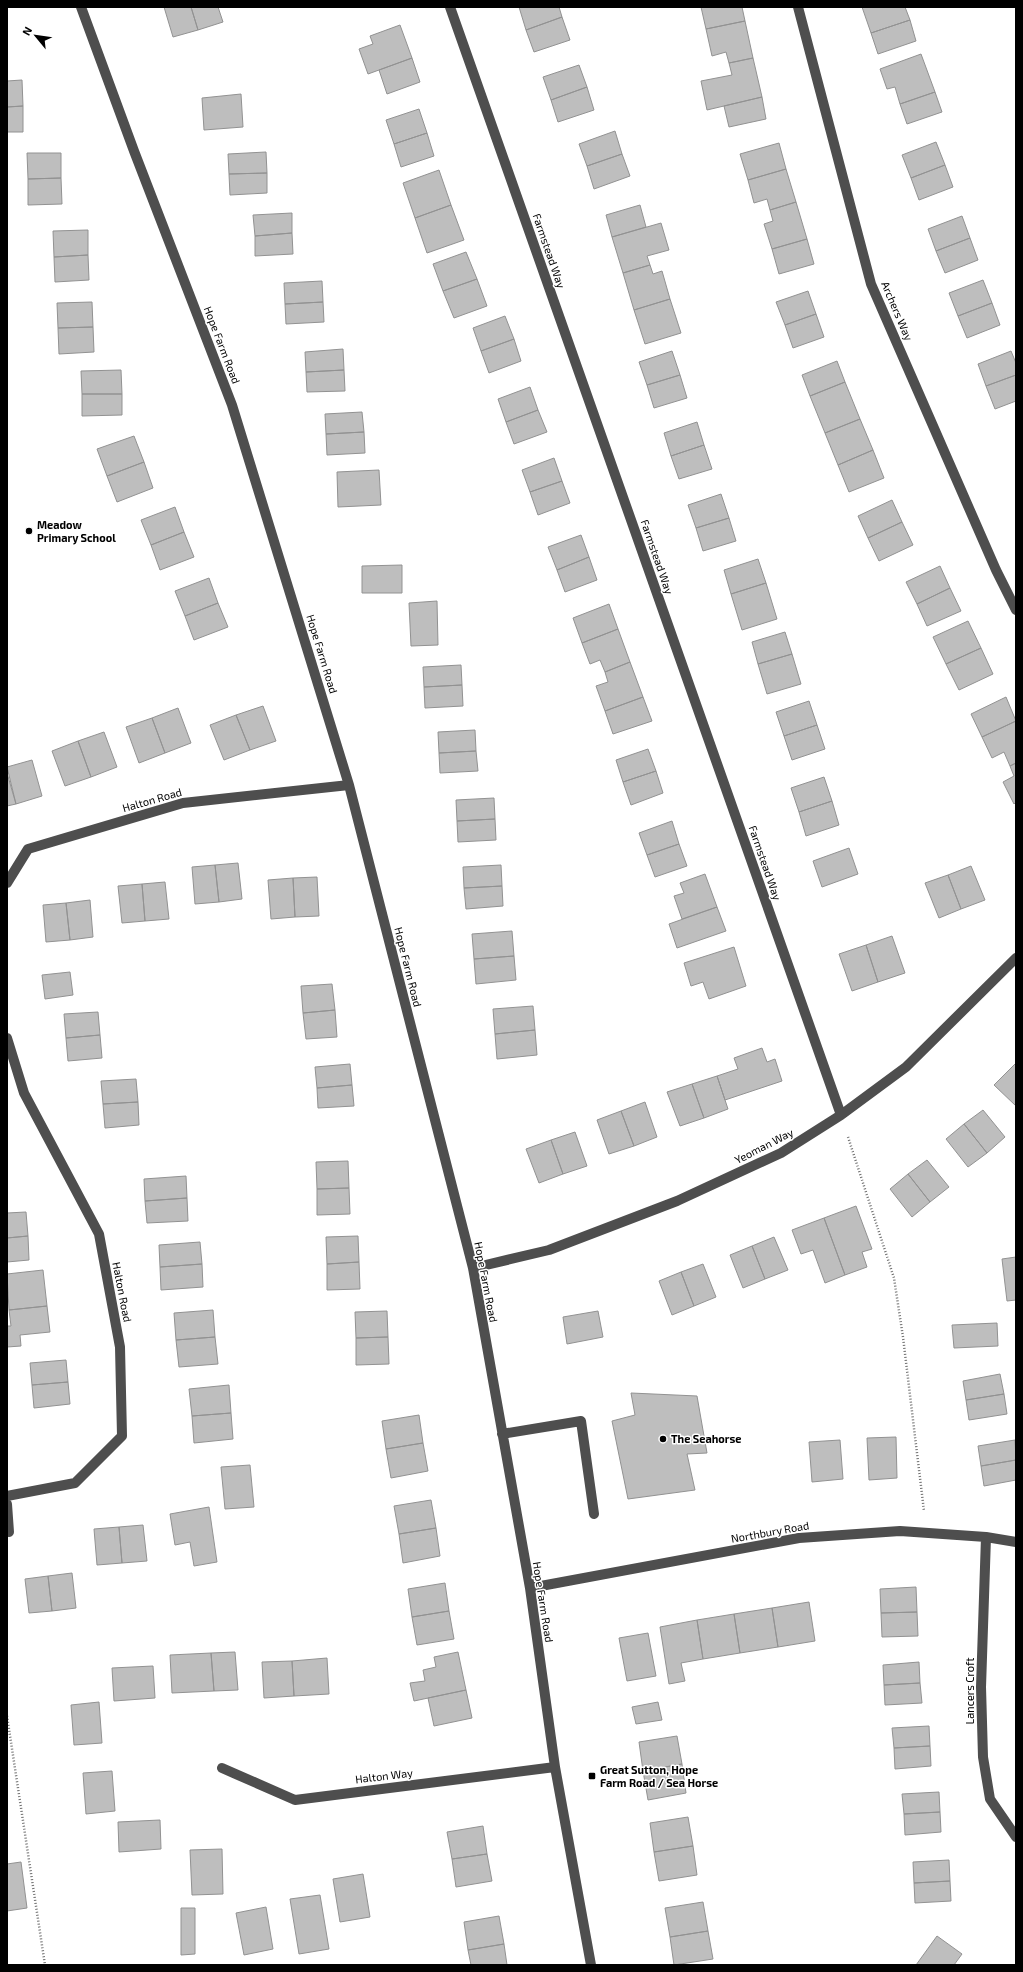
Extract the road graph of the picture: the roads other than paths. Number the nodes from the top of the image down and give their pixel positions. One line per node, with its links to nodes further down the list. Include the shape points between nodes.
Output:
1 (81, 7): 5 (street, Hope Farm Road, via 232,405)
2 (450, 7): 9 (street, Farmstead Way)
3 (798, 7): 4 (street, Archers Way, via 872,284 996,570)
4 (1016, 610)
5 (349, 785): 6 (street, Halton Road, via 183,803 28,849); 10 (street, Hope Farm Road)
6 (7, 883)
7 (1016, 958): 9 (street, Yeoman Way, via 906,1067)
8 (7, 1038): 12 (street, Halton Road, via 24,1093 99,1234 120,1347 122,1436 76,1483)
9 (841, 1115): 10 (street, Yeoman Way, via 781,1153 677,1201 549,1250)
10 (473, 1268): 11 (street, Hope Farm Road)
11 (502, 1434): 14 (street, via 581,1421); 18 (street, Hope Farm Road)
12 (7, 1496)
13 (7, 1504): 15 (street)
14 (594, 1514)
15 (9, 1532)
16 (986, 1537): 17 (street, Northbury Road); 18 (street, Northbury Road, via 893,1531 799,1538); 21 (street, Lancers Croft, via 981,1688 983,1757 990,1799)
17 (1016, 1542)
18 (530, 1588): 19 (street, Hope Farm Road)
19 (555, 1767): 20 (street, Halton Way, via 295,1800); 22 (street, Hope Farm Road)
20 (222, 1768)
21 (1016, 1837)
22 (591, 1965)

